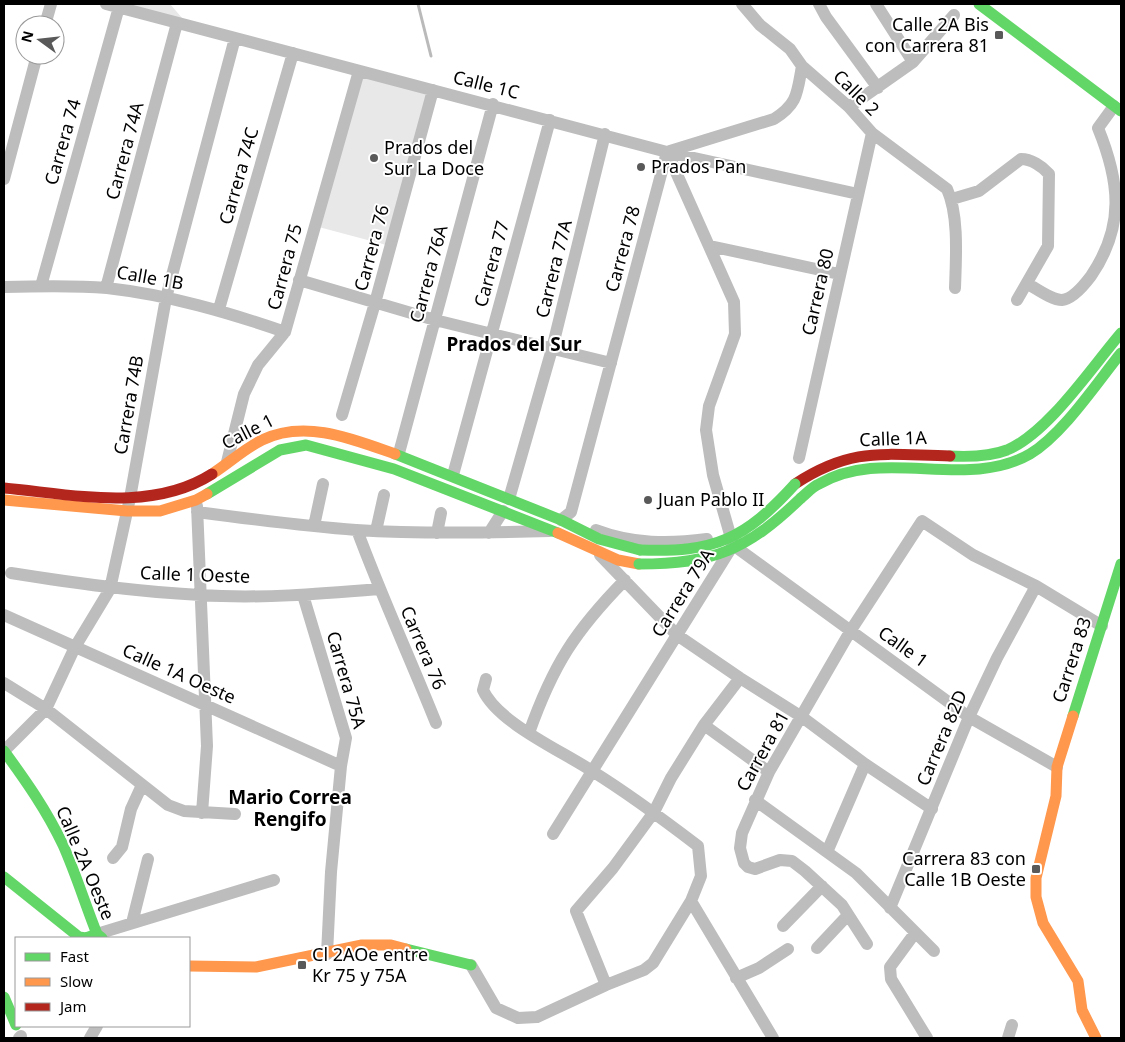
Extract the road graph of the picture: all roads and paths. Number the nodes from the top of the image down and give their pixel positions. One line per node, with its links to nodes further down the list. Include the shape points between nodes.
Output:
1 (106, 4): 7 (street, Calle 1C)
2 (742, 4): 14 (street, Calle 2, via 760,25 790,49)
3 (819, 4): 16 (street, Calle 2)
4 (876, 4): 12 (street)
5 (979, 4): 19 (street)
6 (997, 4): 19 (street)
7 (119, 7): 9 (street, Calle 1C); 32 (street, Carrera 74)
8 (954, 15): 12 (street)
9 (178, 23): 10 (street, Calle 1C); 34 (street, Carrera 74A)
10 (235, 38): 11 (street, Calle 1C); 36 (street, Carrera 74B)
11 (293, 53): 15 (street, Calle 1C); 39 (street, Carrera 74C)
12 (913, 62): 16 (street)
13 (34, 65): 25 (street)
14 (802, 66): 20 (street, Calle 2); 24 (street, via 797,97 789,110 774,119)
15 (359, 71): 17 (street, Calle 1C); 30 (street, Carrera 75)
16 (878, 88): 20 (street)
17 (433, 90): 18 (street, Calle 1C); 38 (street, Carrera 76)
18 (494, 104): 21 (street, Calle 1C); 40 (street, Carrera 76A)
19 (1119, 105): 31 (street, via 1098,128 1111,161 1117,205 1115,226 1103,259 1084,286 1066,299 1056,299)
20 (849, 107): 23 (street, Calle 2)
21 (550, 120): 22 (street, Calle 1C); 43 (street, Carrera 77)
22 (605, 134): 24 (street, Calle 1C); 44 (street, Carrera 77A)
23 (872, 134): 26 (street, Carrera 80); 27 (street, Calle 2, via 947,189)
24 (667, 152): 26 (street, Calle 1C); 28 (street); 46 (street, Carrera 78)
25 (4, 179)
26 (858, 194): 29 (street, Carrera 80)
27 (952, 199): 31 (street, via 979,191 1020,160 1027,159 1049,174 1048,246); 35 (street, via 956,257)
28 (710, 246): 29 (street); 68 (street, via 734,302 735,334 709,406 706,430 713,475)
29 (839, 274): 49 (street, Carrera 80)
30 (299, 280): 38 (street); 41 (street, Carrera 75)
31 (1028, 284): 37 (street)
32 (41, 286): 33 (street, Calle 1B); 34 (street, Calle 1B)
33 (4, 287)
34 (106, 288): 36 (street, Calle 1B)
35 (954, 288)
36 (166, 298): 39 (street, Calle 1B); 55 (street, Carrera 74B)
37 (1018, 300)
38 (375, 303): 40 (street); 47 (street, Carrera 76)
39 (219, 309): 41 (street, Calle 1B)
40 (435, 320): 43 (street); 48 (street, Carrera 76A)
41 (285, 332): 50 (street, Carrera 75, via 258,365 244,394)
42 (1121, 333): 62 (street, Calle 1A, bridge, via 1041,430 1021,444 996,453 868,454 830,463 795,484 765,517 743,532 710,546 675,552 612,545 585,535)
43 (491, 334): 44 (street); 51 (street, Carrera 77)
44 (552, 349): 46 (street); 56 (street, Carrera 77A)
45 (1121, 353): 69 (street, Calle 1A, bridge, via 1048,442 999,465 976,469 867,468 836,476 818,484 776,524 737,548 712,558 676,565 639,564)
46 (611, 363): 62 (street, Carrera 78)
47 (342, 415)
48 (399, 453): 50 (street, Calle 1, via 322,432 290,430 257,443); 51 (street, Calle 1)
49 (799, 458)
50 (227, 462): 55 (street, Calle 1, via 191,486 160,496)
51 (453, 476): 56 (street, Calle 1)
52 (323, 484): 63 (street)
53 (4, 488): 55 (street, Calle 1)
54 (384, 495): 65 (street)
55 (130, 498): 59 (street, Carrera 74B)
56 (509, 499): 62 (street, Calle 1)
57 (4, 500): 59 (street, Calle 1)
58 (197, 506): 59 (street, Calle 1); 60 (street, Calle 1, via 265,457 292,446 306,445 394,469); 63 (street, Calle 1); 77 (street)
59 (127, 511): 74 (street, Carrera 74B)
60 (503, 511): 62 (street, Calle 1); 67 (street)
61 (442, 513): 66 (street)
62 (562, 521): 67 (street, Calle 1); 68 (street, Calle 1, via 575,520 598,531 640,541 674,543); 69 (street, Calle 1)
63 (314, 526): 64 (street, Calle 1)
64 (357, 530): 65 (street, Calle 1); 75 (street, Carrera 76)
65 (376, 531): 66 (street, Calle 1)
66 (437, 533): 67 (street, Calle 1)
67 (489, 533)
68 (732, 539): 80 (street, Calle 1); 81 (street, Carrera 79A)
69 (596, 552): 72 (street, Calle 1)
70 (1121, 564): 79 (street, Carrera 83)
71 (11, 573): 74 (street, Calle 1 Oeste)
72 (625, 580): 81 (street, Calle 1); 92 (street, via 593,612 566,649 544,690)
73 (1036, 586): 79 (street); 80 (street, Carrera 81, via 973,556 922,521); 89 (street, Carrera 82D)
74 (110, 589): 77 (street, Calle 1 Oeste); 82 (street, Carrera 74B)
75 (379, 589): 76 (street, Calle 1 Oeste); 90 (street, Carrera 76)
76 (303, 595): 77 (street, Calle 1 Oeste); 95 (street, Carrera 75A, via 346,738)
77 (202, 596): 86 (street)
78 (4, 615): 82 (street, Calle 1A Oeste)
79 (1102, 626): 96 (street, Carrera 83)
80 (851, 630): 88 (street, Carrera 81); 89 (street, Calle 1)
81 (677, 635): 83 (street, Calle 1); 97 (street, Carrera 79A)
82 (75, 646): 86 (street, Calle 1A Oeste); 87 (street, Carrera 74B)
83 (740, 678): 88 (street, Calle 1); 91 (street)
84 (486, 679): 92 (street, via 485,696 510,721)
85 (4, 683): 87 (street)
86 (204, 705): 95 (street, Calle 1A Oeste); 103 (street, via 207,746)
87 (46, 710): 93 (street, Carrera 74B); 99 (street)
88 (802, 717): 94 (street, Calle 1); 98 (street, Carrera 81)
89 (969, 717): 96 (street, Calle 1); 101 (street, Carrera 82D)
90 (436, 723)
91 (704, 726): 98 (street); 102 (street)
92 (529, 733): 97 (street)
93 (4, 751): 118 (street, Calle 2A Oeste, via 36,794 54,828)
94 (864, 764): 101 (street, Calle 1); 106 (street)
95 (340, 766): 124 (street, Carrera 75A, via 330,872)
96 (1057, 767): 137 (street, Carrera 83, via 1056,796 1036,878 1036,897 1043,923 1078,981 1082,1010)
97 (593, 771): 102 (street); 105 (street, Carrera 79A)
98 (769, 772): 100 (street, Carrera 81)
99 (142, 785): 103 (street, via 168,805); 107 (street, via 131,809 122,847)
100 (755, 800): 106 (street); 111 (street, Carrera 81, via 742,833 740,848 744,862 755,869 780,860 792,861)
101 (932, 809): 113 (street, Carrera 82D)
102 (654, 812): 112 (street, via 698,846 701,876); 128 (street, via 576,911)
103 (202, 813): 104 (street)
104 (235, 814)
105 (553, 834)
106 (827, 852): 113 (street, via 856,873)
107 (113, 858)
108 (148, 859): 115 (street)
109 (4, 877): 119 (street)
110 (274, 880): 115 (street)
111 (822, 886): 114 (street, Carrera 81); 116 (street)
112 (691, 901): 127 (street); 128 (street, via 653,963 644,970)
113 (890, 908): 117 (street)
114 (848, 915): 120 (street, Carrera 81); 121 (street)
115 (132, 923): 118 (street)
116 (783, 926)
117 (914, 933): 123 (street); 135 (street, via 889,972)
118 (99, 936)
119 (79, 937)
120 (868, 944)
121 (817, 948)
122 (788, 949): 127 (street)
123 (934, 951)
124 (327, 954): 125 (street, via 362,945 390,945); 126 (street, via 256,967)
125 (471, 965): 128 (street, via 496,1008 518,1018 537,1017)
126 (190, 966)
127 (736, 978): 134 (street)
128 (606, 985)
129 (4, 997): 130 (street)
130 (15, 1023)
131 (1012, 1025): 136 (street)
132 (96, 1027): 133 (street)
133 (90, 1038)
134 (773, 1038)
135 (927, 1038)
136 (1008, 1038)
137 (1096, 1038)

